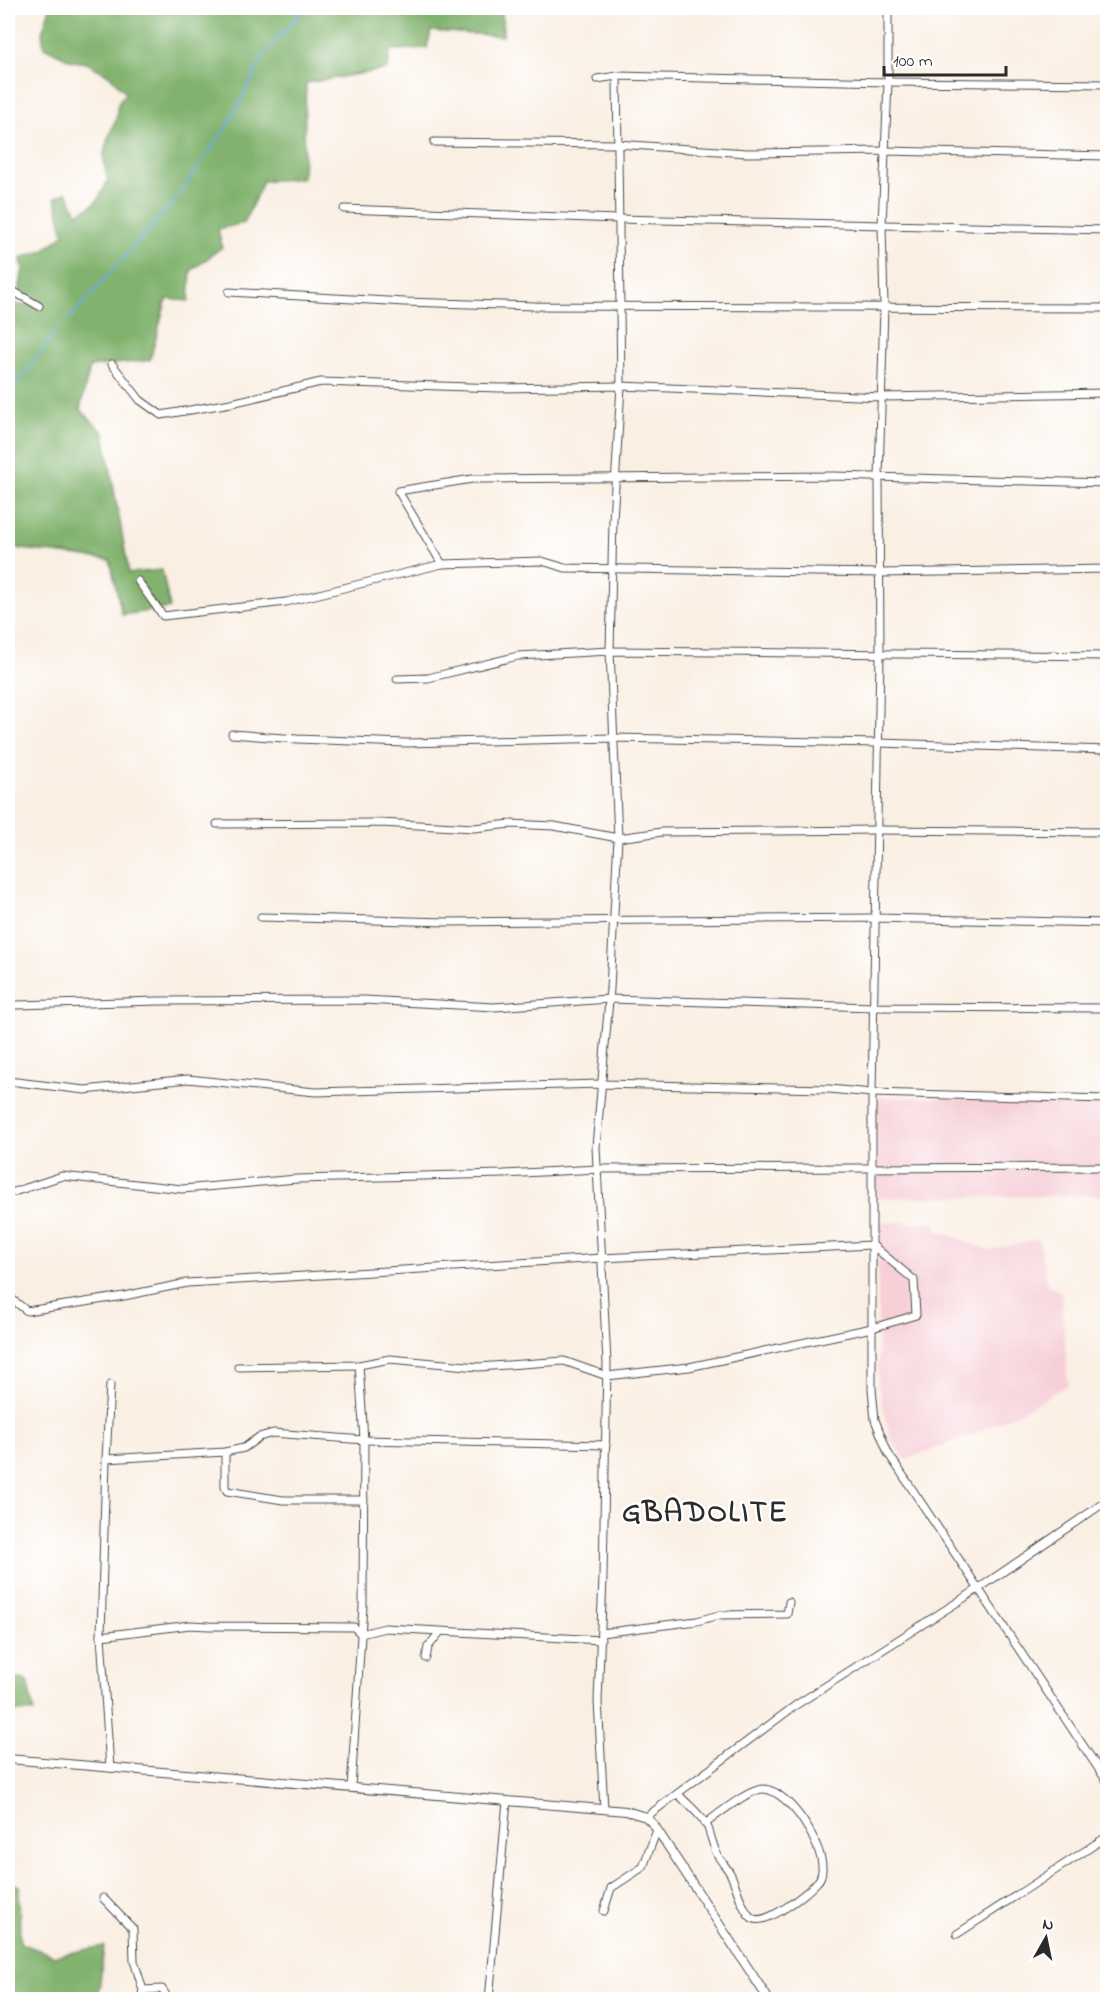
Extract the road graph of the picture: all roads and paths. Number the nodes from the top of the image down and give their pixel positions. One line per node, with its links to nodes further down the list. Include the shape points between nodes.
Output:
1 (888, 8): 4 (street)
2 (617, 76): 3 (street); 4 (street); 7 (street)
3 (597, 79)
4 (888, 82): 5 (street); 8 (street)
5 (1107, 84)
6 (434, 142): 7 (street)
7 (617, 144): 8 (street, via 747,153); 11 (street)
8 (886, 151): 9 (street); 12 (street)
9 (1107, 156)
10 (345, 209): 11 (street)
11 (618, 219): 12 (street); 16 (street)
12 (882, 225): 13 (street); 18 (street)
13 (1107, 230)
14 (8, 285): 17 (street)
15 (229, 292): 16 (street, via 535,306)
16 (620, 304): 18 (street); 21 (street)
17 (39, 306)
18 (885, 306): 19 (street); 23 (street)
19 (1107, 308)
20 (111, 364): 21 (street, via 140,400 161,415 321,382 499,388)
21 (621, 386): 23 (street); 25 (street)
22 (1107, 393): 23 (street)
23 (882, 398): 24 (street)
24 (879, 477): 25 (street); 26 (street); 30 (street)
25 (616, 479): 27 (street, via 472,479 398,491); 28 (street)
26 (1107, 483)
27 (442, 564): 28 (street, via 542,561 565,568); 31 (street, via 286,602 163,616)
28 (612, 569): 30 (street); 32 (street)
29 (1107, 569): 30 (street)
30 (880, 573): 33 (street)
31 (138, 581)
32 (610, 651): 33 (street); 35 (street, via 518,656 428,678); 37 (street)
33 (880, 655): 34 (street); 38 (street)
34 (1107, 656)
35 (397, 679)
36 (232, 734): 37 (street, via 406,743)
37 (612, 738): 38 (street); 43 (street)
38 (879, 743): 39 (street); 41 (street)
39 (1107, 750)
40 (218, 824): 43 (street, via 380,823 474,828 511,824 554,826)
41 (877, 830): 42 (street); 43 (street, via 662,832); 45 (street)
42 (1107, 832)
43 (618, 838): 46 (street)
44 (261, 916): 46 (street, via 447,922)
45 (875, 918): 46 (street); 47 (street); 50 (street)
46 (614, 919): 48 (street)
47 (1107, 923)
48 (609, 999): 49 (street, via 494,1007 364,1000); 50 (street); 53 (street)
49 (17, 1005)
50 (874, 1008): 51 (street); 54 (street)
51 (1107, 1008)
52 (8, 1082): 53 (street, via 85,1090 188,1079 315,1092)
53 (601, 1084): 54 (street); 58 (street)
54 (872, 1093): 55 (street); 57 (street)
55 (1107, 1099)
56 (1107, 1167): 57 (street)
57 (872, 1168): 58 (street); 60 (street)
58 (597, 1169): 59 (street, via 297,1179 182,1189 62,1176); 61 (street)
59 (14, 1192)
60 (872, 1245): 61 (street); 63 (street); 63 (street, via 914,1280 916,1315)
61 (602, 1258): 62 (street, via 187,1283 27,1311); 66 (street)
62 (8, 1296)
63 (872, 1328): 66 (street, via 689,1367); 74 (street, via 875,1420 888,1453)
64 (359, 1365): 65 (street); 66 (street, via 390,1359 478,1367 564,1361); 68 (street)
65 (237, 1367)
66 (607, 1376): 69 (street)
67 (110, 1385): 71 (street)
68 (364, 1440): 69 (street); 70 (street, via 273,1433); 72 (street)
69 (606, 1445): 79 (street)
70 (225, 1452): 71 (street); 72 (street, via 227,1491 284,1500)
71 (106, 1460): 78 (street)
72 (363, 1500): 77 (street)
73 (1107, 1500): 74 (street)
74 (978, 1589): 83 (street); 85 (street, via 796,1705)
75 (789, 1602): 79 (street, via 787,1614 718,1615)
76 (440, 1632): 77 (street, via 385,1629); 79 (street); 80 (street, via 428,1647)
77 (361, 1634): 78 (street, via 354,1627 190,1625); 84 (street)
78 (101, 1636): 82 (street)
79 (601, 1637): 87 (street, via 598,1701)
80 (426, 1658)
81 (8, 1759): 82 (street)
82 (110, 1768): 84 (street)
83 (1107, 1783)
84 (351, 1788): 86 (street)
85 (678, 1794): 88 (street); 89 (street)
86 (507, 1801): 87 (street); 99 (street)
87 (604, 1809): 88 (street)
88 (646, 1816): 90 (street)
89 (705, 1824): 89 (street, via 718,1858 752,1918 761,1921 771,1917 819,1881 822,1862 818,1849 801,1817 778,1794 762,1789 752,1792)
90 (657, 1830): 93 (street, via 644,1867 611,1888); 100 (street)
91 (1107, 1836): 94 (street)
92 (103, 1898): 95 (street, via 133,1929 135,1968)
93 (604, 1911)
94 (957, 1934)
95 (142, 1990): 97 (street); 98 (street, via 162,1989)
96 (1107, 1997): 101 (street)
97 (141, 2000)
98 (169, 2000)
99 (489, 2000)
100 (769, 2000)
101 (1104, 2000)

